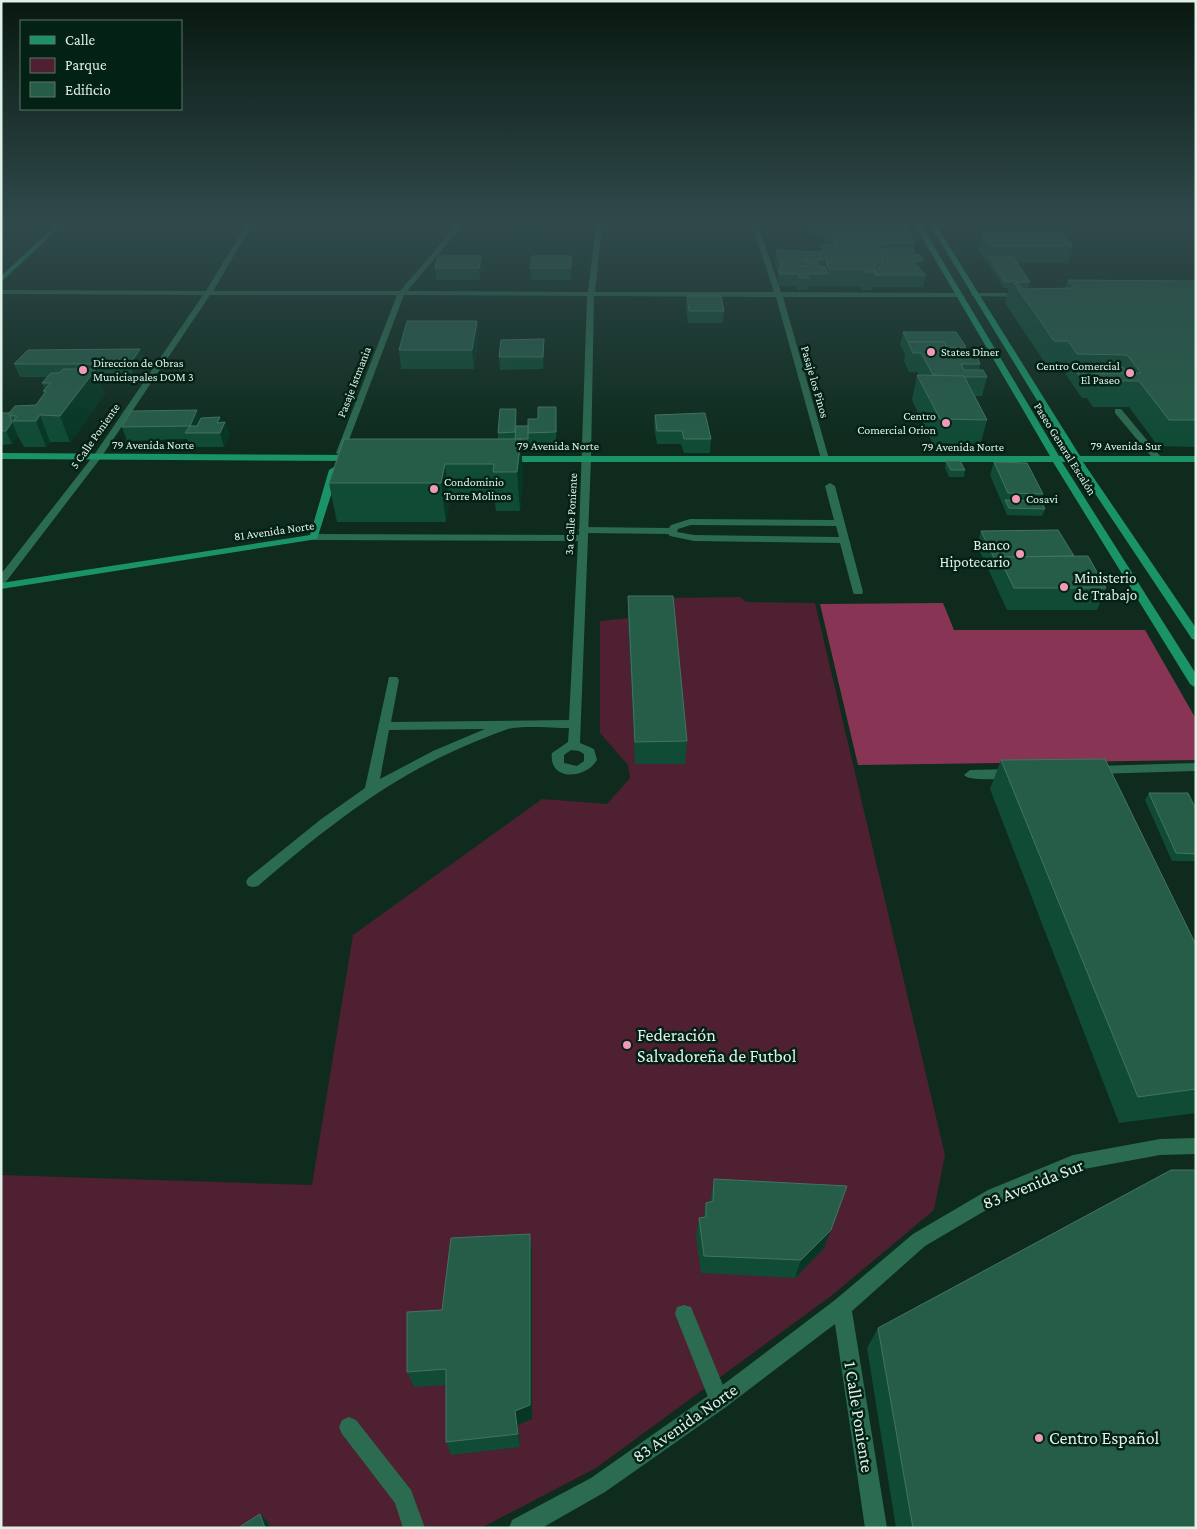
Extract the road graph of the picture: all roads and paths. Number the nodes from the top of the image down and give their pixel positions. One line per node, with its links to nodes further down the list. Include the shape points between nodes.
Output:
1 (206, 296): 9 (street, 5 Calle Poniente)
2 (400, 296): 10 (street, Pasaje Istmania)
3 (591, 296): 13 (street, 3a Calle Poniente)
4 (780, 296): 14 (street, Pasaje los Pinos)
5 (959, 296): 15 (main road, Paseo General Escalón)
6 (975, 296): 16 (main road, Paseo General Escalón)
7 (1118, 411): 17 (street)
8 (1, 456): 9 (main road, 79 Avenida Norte)
9 (97, 457): 10 (main road, 79 Avenida Norte); 25 (street, 5 Calle Poniente)
10 (338, 458): 11 (main road, 79 Avenida Norte); 23 (main road, Pasaje Istmania)
11 (368, 458)
12 (497, 459): 13 (main road, 79 Avenida Norte)
13 (587, 459): 14 (main road, 79 Avenida Norte); 22 (street, 3a Calle Poniente)
14 (825, 459): 15 (main road, 79 Avenida Norte)
15 (1056, 459): 16 (main road, 79 Avenida Sur); 30 (main road, Paseo General Escalón)
16 (1077, 459): 17 (main road, 79 Avenida Sur); 28 (main road, Paseo General Escalón)
17 (1158, 459): 18 (main road, 79 Avenida Sur)
18 (1196, 459)
19 (830, 486): 20 (street)
20 (840, 523): 21 (street, via 690,522 674,527); 24 (street)
21 (672, 531): 22 (street, 81 Avenida Norte); 24 (street, via 673,534 694,538)
22 (583, 534): 23 (street, 81 Avenida Norte); 31 (street, 3a Calle Poniente)
23 (314, 537): 26 (main road, 81 Avenida Norte)
24 (844, 540): 27 (street)
25 (1, 581)
26 (1, 586)
27 (858, 592)
28 (1196, 637)
29 (393, 680): 33 (street)
30 (1196, 684)
31 (574, 724): 32 (street); 34 (street, 3a Calle Poniente)
32 (508, 725): 33 (street); 41 (street, via 435,755)
33 (384, 726): 41 (street)
34 (574, 746)
35 (1196, 767): 36 (street)
36 (1106, 769): 37 (street); 40 (street)
37 (1087, 770)
38 (1028, 772): 39 (street)
39 (970, 775)
40 (1114, 785)
41 (371, 790): 42 (street, via 311,833)
42 (253, 882)
43 (1196, 1146): 44 (street, 83 Avenida Sur, via 1160,1147 1073,1163 994,1196 919,1240)
44 (842, 1306): 46 (street, 83 Avenida Norte); 50 (street, 1 Calle Poniente)
45 (684, 1314): 46 (street)
46 (719, 1400): 49 (street, 83 Avenida Norte, via 598,1485)
47 (350, 1427): 48 (street, via 404,1497)
48 (414, 1528)
49 (520, 1528)
50 (876, 1528)

